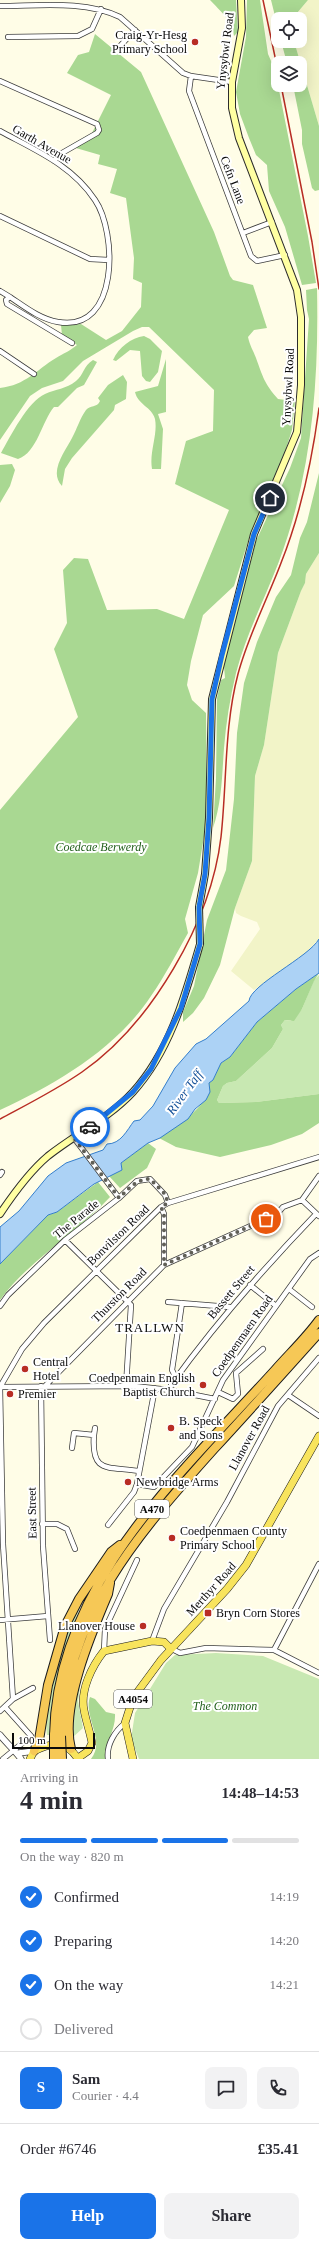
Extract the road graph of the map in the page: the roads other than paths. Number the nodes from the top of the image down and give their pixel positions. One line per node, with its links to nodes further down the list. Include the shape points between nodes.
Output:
1 (241, 0): 9 (main road, Ynysybwl Road, via 242,28)
2 (0, 6): 3 (street, via 86,6)
3 (101, 9): 4 (street, via 120,17); 5 (street, via 92,29 78,36)
4 (135, 30): 6 (street); 7 (street, via 178,69)
5 (8, 37)
6 (121, 45)
7 (191, 76): 9 (street); 14 (street, Cefn Lane, via 189,91)
8 (0, 81): 11 (street, via 97,124 97,133 62,153)
9 (232, 82): 13 (main road, Ynysybwl Road, via 232,108 239,138)
10 (0, 131): 11 (street, Garth Avenue)
11 (54, 161): 16 (street, Garth Avenue, via 77,177 96,201 103,218)
12 (0, 216): 16 (street, via 90,259)
13 (272, 222): 14 (street); 15 (main road, Ynysybwl Road)
14 (243, 233): 15 (street, Cefn Lane, via 251,256 257,261)
15 (285, 255): 22 (main road, Ynysybwl Road, bridge, via 297,290 301,317 301,385 297,432 254,534 212,699 209,826 199,907 200,944 181,1008 151,1069 133,1092)
16 (109, 260): 18 (street, Garth Avenue, via 107,288 101,302 95,310 77,320 58,322 40,316)
17 (0, 291): 18 (street)
18 (10, 297): 19 (street, via 6,300 7,304)
19 (72, 343)
20 (0, 350): 21 (street)
21 (34, 374)
22 (76, 1140): 25 (street); 29 (main road, Ynysybwl Road, via 34,1168)
23 (319, 1157): 27 (street, Bonvilston Road)
24 (319, 1176): 26 (street)
25 (119, 1198): 27 (street, The Parade, via 137,1181 150,1179 165,1194); 31 (street, The Parade)
26 (302, 1200): 30 (street); 33 (street, Thurston Road, via 283,1207 277,1214)
27 (168, 1203): 28 (street, Bonvilston Road)
28 (161, 1207): 33 (street, via 164,1214); 34 (street, Bonvilston Road)
29 (0, 1214)
30 (317, 1215): 35 (street, Bassett Street)
31 (65, 1240): 34 (street); 40 (street, The Parade, via 8,1295)
32 (319, 1253): 36 (street, Coedpenmaen Road, via 310,1259)
33 (164, 1265): 37 (street, Thurston Road)
34 (96, 1270): 37 (street); 51 (street, Bonvilston Road, via 60,1304 31,1338 14,1361)
35 (250, 1285): 41 (street); 42 (street, Bassett Street)
36 (289, 1289): 41 (street, Coedpenmaen Road); 43 (street)
37 (128, 1299): 49 (street, Thurston Road); 50 (street, via 131,1305)
38 (168, 1302): 39 (street)
39 (182, 1303): 42 (street); 48 (street, via 172,1370)
40 (0, 1306)
41 (276, 1306): 54 (street, Coedpenmaen Road, via 236,1359)
42 (230, 1307): 48 (street, Bassett Street)
43 (312, 1307)
44 (319, 1320): 66 (highway, A470, via 175,1481)
45 (319, 1333): 70 (highway, A470, via 180,1487)
46 (263, 1349): 54 (street, via 236,1373 238,1394 233,1399)
47 (319, 1358): 55 (street, Llanover Road)
48 (176, 1378): 53 (street, Bassett Street)
49 (43, 1386): 50 (street); 51 (street); 64 (street, East Street)
50 (126, 1386): 52 (street)
51 (0, 1387): 72 (street, via 3,1542)
52 (155, 1388): 53 (street); 62 (street)
53 (170, 1390): 56 (street)
54 (218, 1392): 56 (street, Coedpenmaen Road)
55 (288, 1395): 57 (street); 75 (street, Llanover Road, via 278,1406 227,1502 164,1609)
56 (214, 1399): 63 (street, Coedpenmaen Road, via 192,1448 154,1487)
57 (319, 1416)
58 (96, 1428): 59 (street)
59 (94, 1435): 61 (street, via 74,1433); 62 (street, via 93,1452 95,1460 100,1465)
60 (319, 1436): 76 (main road, Merthyr Road / A4054, via 246,1565 227,1589)
61 (72, 1448)
62 (139, 1471): 63 (street)
63 (137, 1484): 65 (street, via 134,1492)
64 (42, 1524): 67 (street, via 57,1524 67,1529); 71 (street, East Street)
65 (108, 1525)
66 (125, 1541): 86 (highway, A470, via 81,1615 60,1683); 88 (highway, via 111,1552 79,1599 65,1626 52,1668)
67 (75, 1549)
68 (137, 1560): 78 (street, via 105,1630)
69 (319, 1564): 77 (street)
70 (111, 1576): 86 (highway, A470, via 74,1657); 87 (highway, via 108,1594 72,1697 69,1736)
71 (48, 1616): 72 (street); 74 (street, East Street)
72 (8, 1619): 73 (street); 81 (street)
73 (0, 1620)
74 (50, 1640)
75 (152, 1641): 76 (main road, via 164,1642); 78 (main road)
76 (170, 1648): 77 (street, via 180,1652 206,1648); 84 (main road, A4054, via 133,1698)
77 (274, 1650): 79 (street)
78 (104, 1651): 90 (main road, via 86,1684 83,1696 92,1744 88,1751)
79 (319, 1673)
80 (34, 1688): 81 (street)
81 (13, 1697): 82 (street)
82 (5, 1707): 83 (street); 89 (street, via 31,1736)
83 (0, 1711)
84 (125, 1723): 96 (street, via 116,1730 107,1752); 97 (main road, A4054)
85 (0, 1735): 89 (street)
86 (58, 1736): 94 (highway, A470, bridge); 95 (highway, A470, bridge)
87 (71, 1749): 88 (main road, via 55,1744); 90 (main road)
88 (34, 1751): 89 (street); 93 (main road)
89 (17, 1752): 91 (street); 92 (street)
90 (78, 1758)
91 (3, 1759)
92 (21, 1759)
93 (30, 1759)
94 (54, 1759)
95 (62, 1759)
96 (108, 1759)
97 (133, 1759)

